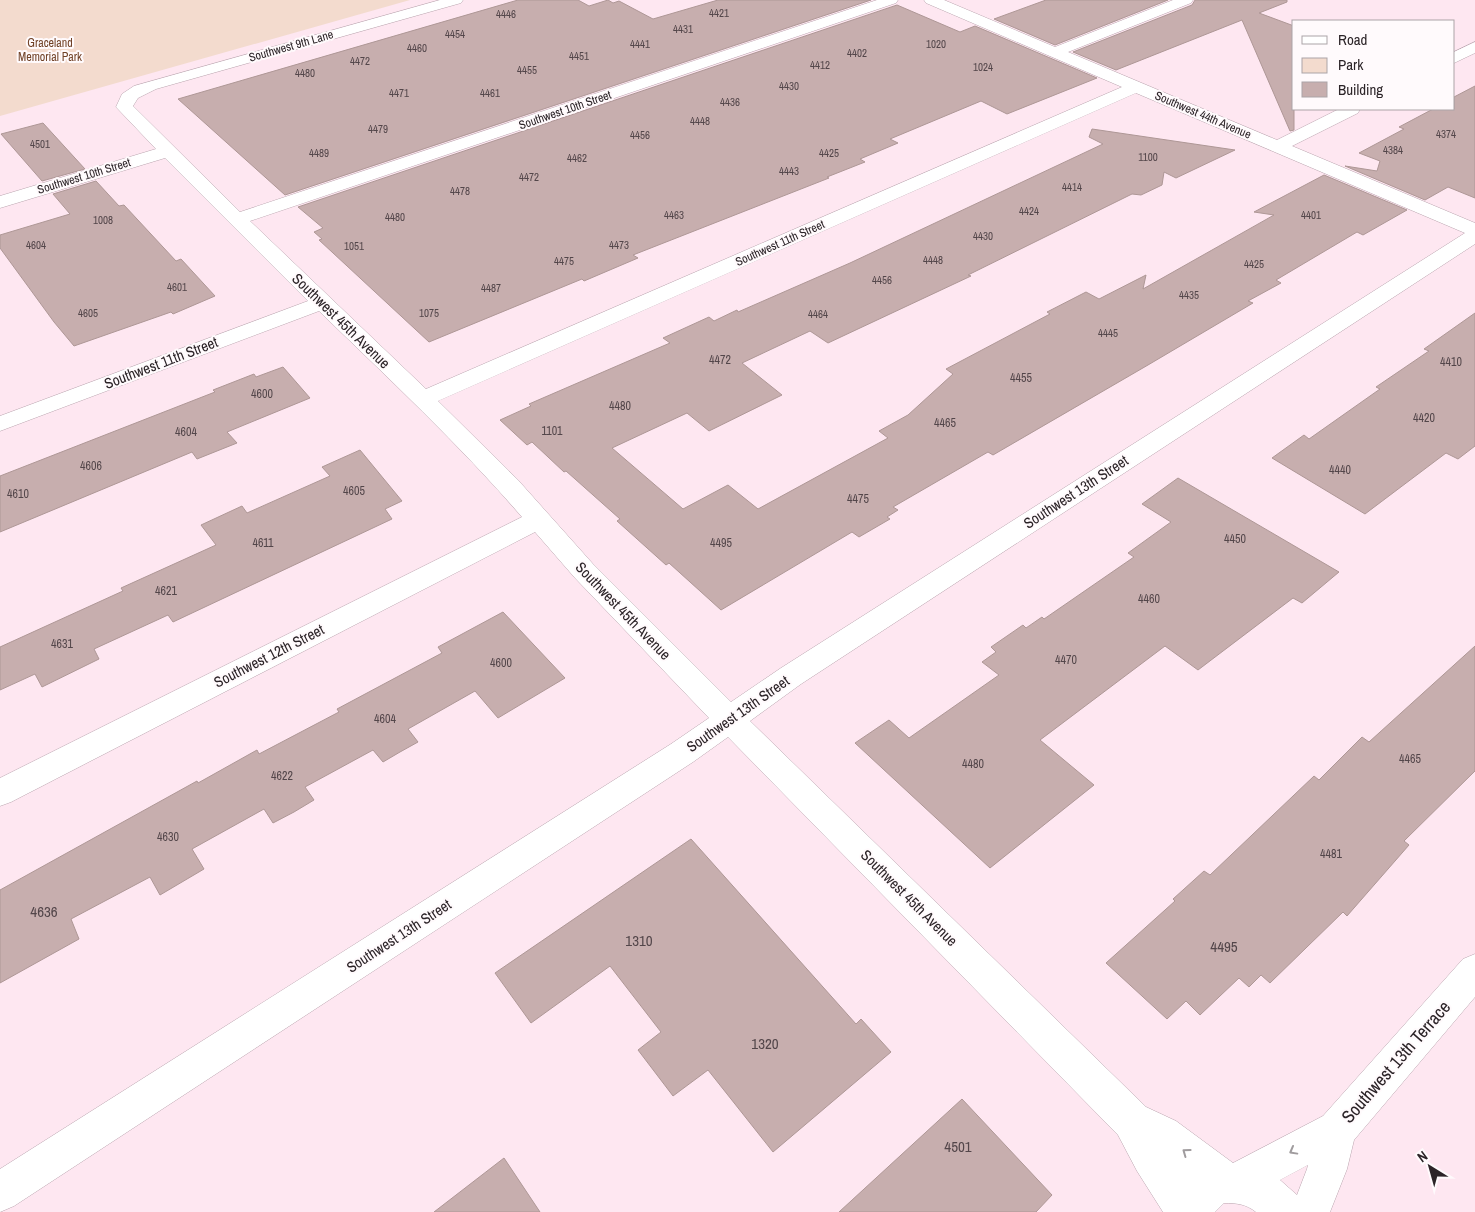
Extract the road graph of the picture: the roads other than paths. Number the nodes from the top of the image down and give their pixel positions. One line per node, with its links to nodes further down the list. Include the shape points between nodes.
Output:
1 (456, 0): 9 (street, Southwest 9th Lane, via 154,84)
2 (891, 0): 14 (street, Southwest 10th Street)
3 (931, 0): 6 (street, Southwest 44th Avenue)
4 (1186, 0): 6 (street)
5 (1475, 47): 7 (street)
6 (1055, 52): 8 (street, Southwest 44th Avenue)
7 (1455, 57)
8 (1136, 87): 11 (street, Southwest 44th Avenue); 18 (street, Southwest 11th Street)
9 (128, 98): 12 (street, Southwest 45th Avenue, via 124,107 126,111)
10 (1350, 110): 11 (street)
11 (1277, 147): 15 (street, Southwest 44th Avenue)
12 (169, 151): 13 (street, Southwest 10th Street); 14 (street, Southwest 45th Avenue)
13 (0, 202)
14 (238, 219): 17 (street, Southwest 45th Avenue)
15 (1475, 230)
16 (1475, 235): 21 (street, Southwest 13th Street, via 791,676)
17 (321, 302): 18 (street, Southwest 45th Avenue); 19 (street, Southwest 11th Street)
18 (424, 398): 20 (street, Southwest 45th Avenue)
19 (0, 424)
20 (538, 520): 21 (street, Southwest 45th Avenue, via 625,614); 22 (street, Southwest 12th Street)
21 (730, 719): 24 (street, Southwest 45th Avenue); 27 (street, Southwest 13th Street, via 666,764)
22 (0, 793)
23 (1475, 971): 25 (street, Southwest 13th Terrace)
24 (1132, 1121): 26 (street, Southwest 45th Avenue, one-way to 24, via 1162,1135); 28 (street, Southwest 45th Avenue, via 1145,1150)
25 (1337, 1130): 26 (street, Southwest 13th Terrace, one-way to 26); 31 (street, Southwest 13th Terrace, via 1327,1169)
26 (1233, 1183): 29 (street, Southwest 13th Terrace, via 1213,1187 1203,1195); 30 (street, Southwest 45th Avenue, via 1256,1188 1270,1196)
27 (0, 1192)
28 (1188, 1212)
29 (1194, 1212)
30 (1285, 1212)
31 (1310, 1212)

